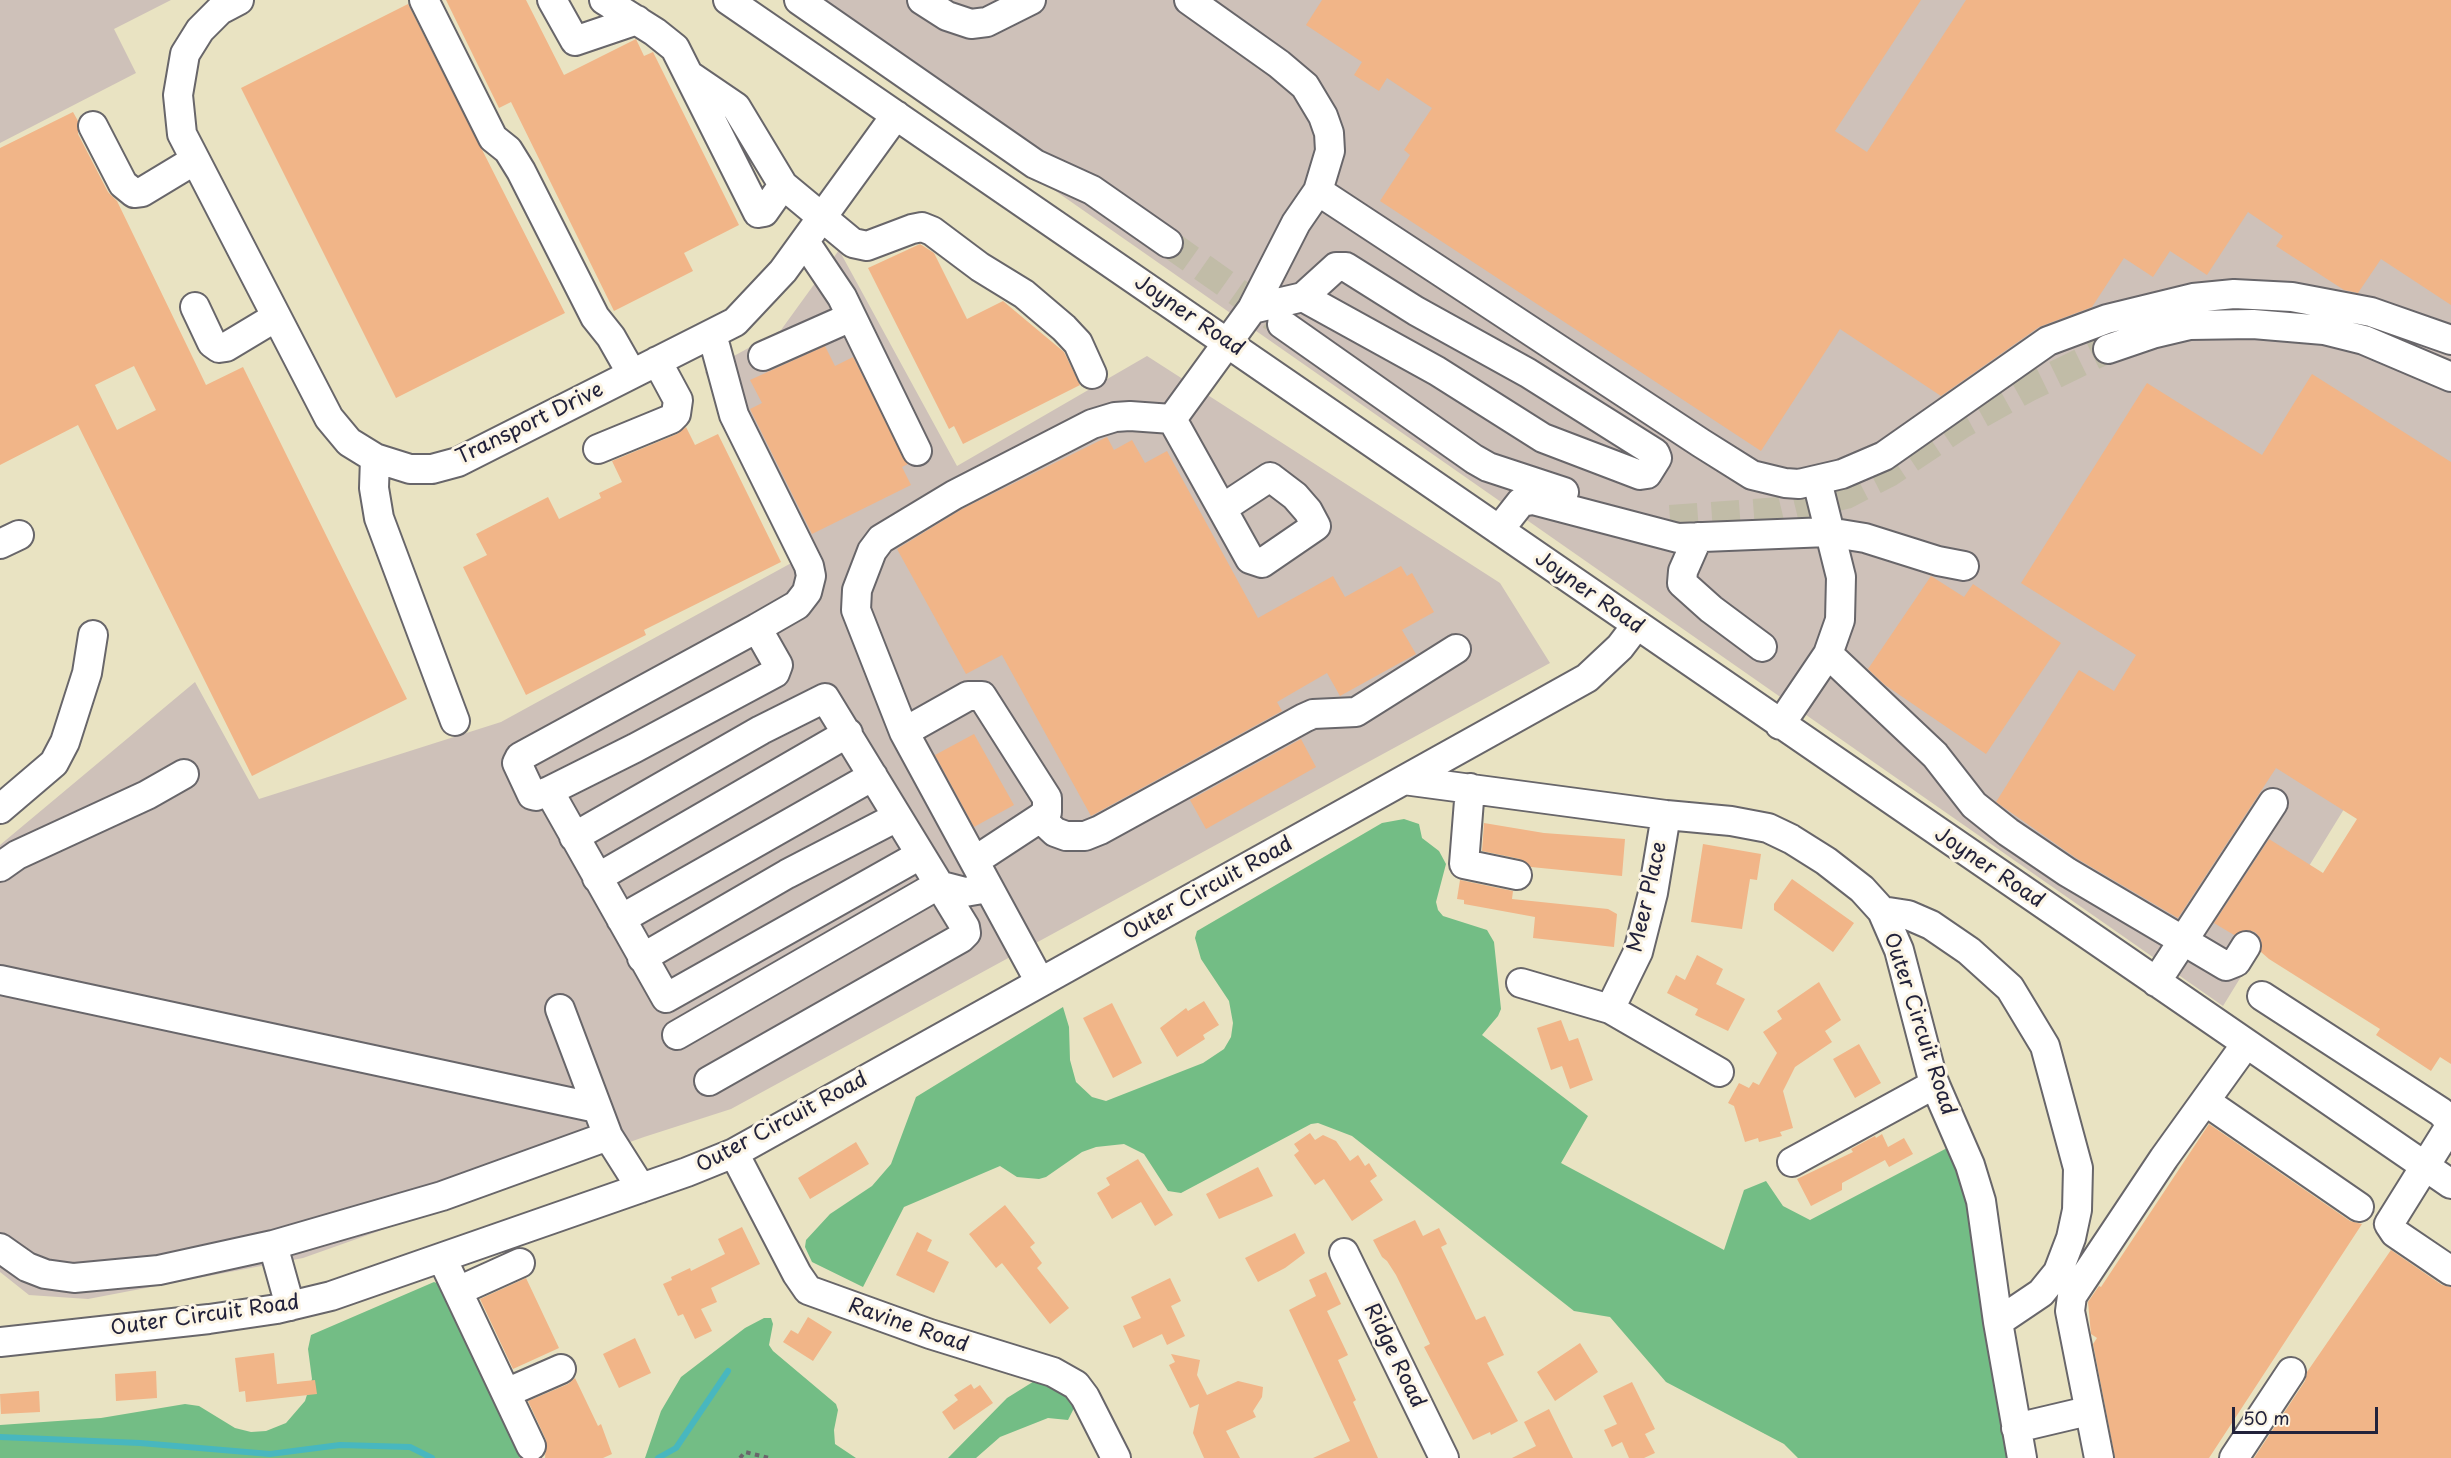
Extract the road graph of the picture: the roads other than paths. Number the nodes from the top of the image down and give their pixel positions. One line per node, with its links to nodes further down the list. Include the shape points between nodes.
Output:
1 (239, 0): 14 (street, Transport Drive, via 220,10 200,30 185,54 178,95 182,134)
2 (424, 0): 32 (street, via 493,138 508,150 521,171 595,317)
3 (552, 0): 10 (street, via 575,40)
4 (604, 0): 10 (street)
5 (728, 0): 12 (street, Joyner Road)
6 (799, 0): 19 (street, via 1035,164 1092,190)
7 (922, 0): 8 (street, via 947,16 971,24 987,22)
8 (1031, 0)
9 (1189, 0): 16 (street, via 1305,86 1329,133 1329,151)
10 (637, 20): 11 (street, via 675,48)
11 (689, 75): 15 (street, via 743,115); 15 (street, via 758,213 764,212)
12 (896, 115): 17 (street, Transport Drive); 28 (street, Joyner Road)
13 (93, 126): 14 (street, via 123,184 134,193)
14 (195, 160): 23 (street, Transport Drive)
15 (783, 185): 17 (street)
16 (1318, 191): 22 (street, via 1296,223); 39 (street, via 1752,475 1785,483)
17 (821, 219): 18 (street, Transport Drive); 33 (street, via 853,243 867,246 912,229 932,231 1024,294 1064,328 1078,343)
18 (805, 242): 24 (street); 26 (street, Transport Drive, via 735,322)
19 (1168, 243)
20 (1303, 297): 20 (street, via 1336,267 1346,267 1528,373 1655,453 1657,458 1647,474 1640,475 1543,438 1437,371); 22 (street)
21 (195, 307): 23 (street, via 212,343 219,348)
22 (1252, 309): 28 (street)
23 (276, 317): 38 (street, Transport Drive, via 329,418 349,442)
24 (851, 317): 30 (street); 37 (street)
25 (1282, 324): 41 (street, via 1488,467 1581,497)
26 (712, 334): 31 (street, Transport Drive); 47 (street, via 734,415 811,576 807,592 797,605)
27 (2451, 340): 39 (street, via 2372,312 2303,299 2234,294 2193,298 2107,320 2048,342 1884,456)
28 (1228, 342): 35 (street); 42 (street, Joyner Road)
29 (2108, 349): 34 (street, via 2190,325 2253,324 2324,330 2364,340)
30 (763, 356)
31 (657, 361): 32 (street, Transport Drive); 36 (street, via 678,400 676,414)
32 (632, 374): 38 (street, Transport Drive, via 458,462 432,469 410,469)
33 (1092, 374)
34 (2451, 377)
35 (1172, 419): 40 (street); 54 (street, via 1130,416 1092,424 954,495 881,539 865,567 857,590 856,610)
36 (598, 449)
37 (917, 451)
38 (375, 458): 52 (street, via 379,518)
39 (1817, 481): 43 (street)
40 (1223, 508)
41 (1670, 519)
42 (1499, 530): 44 (street, via 1521,502 1533,500 1661,536); 46 (street, Joyner Road)
43 (1828, 532): 44 (street); 45 (street, via 1865,538); 51 (street, via 1843,599 1836,638)
44 (1698, 537): 49 (street, via 1682,583)
45 (1964, 566)
46 (1636, 626): 53 (street, Joyner Road); 58 (street, Outer Circuit Road, via 1587,678)
47 (757, 628): 60 (street, via 778,665 775,672); 60 (street, via 518,760 533,795)
48 (93, 636): 62 (street, via 87,673 65,742 54,763)
49 (1762, 647)
50 (1456, 649): 65 (street, via 1356,712 1304,718 1100,830 1085,836 1065,836)
51 (1828, 654): 53 (street); 75 (street, via 1935,755 1974,805 2037,852)
52 (455, 722)
53 (1780, 725): 79 (street, Joyner Road)
54 (904, 732): 65 (street, via 968,696 982,696 1047,798 1047,812); 68 (street)
55 (848, 733): 57 (street); 66 (street, via 828,699 822,698); 71 (street)
56 (184, 774): 69 (street, via 17,855)
57 (873, 776): 64 (street); 76 (street)
58 (1404, 780): 59 (street, Outer Circuit Road); 82 (street, Outer Circuit Road)
59 (1470, 788): 63 (street, Outer Circuit Road); 70 (street, via 1464,864)
60 (549, 791): 66 (street)
61 (2273, 803): 77 (street)
62 (0, 808)
63 (1666, 815): 74 (street, Outer Circuit Road, via 1731,821 1776,832 1826,861 1863,889); 87 (street, Meer Place, via 1638,952)
64 (897, 817): 67 (street); 80 (street, via 787,874)
65 (1040, 818): 68 (street)
66 (574, 837): 71 (street)
67 (920, 855): 72 (street); 80 (street, via 669,998 663,996)
68 (976, 860): 73 (street)
69 (0, 867)
70 (1517, 875)
71 (597, 878): 76 (street)
72 (938, 885): 73 (street, via 966,892); 88 (street); 91 (street, via 965,927 961,938)
73 (988, 888): 82 (street)
74 (1882, 911): 92 (street, Outer Circuit Road, via 1899,950); 110 (street, via 1908,915 1931,925 1970,951 2010,988 2045,1046 2078,1168 2077,1209 2058,1272 2040,1293)
75 (2145, 918): 77 (street); 79 (street)
76 (621, 919): 80 (street)
77 (2183, 942): 78 (street, via 2226,966 2236,962); 83 (street)
78 (2246, 946)
79 (2119, 957): 83 (street, Joyner Road)
80 (642, 958)
81 (0, 980): 94 (street)
82 (1040, 982): 96 (street, Outer Circuit Road)
83 (2156, 982): 89 (street, Joyner Road)
84 (1521, 983): 87 (street)
85 (2262, 996): 98 (street, via 2446,1117 2447,1131)
86 (560, 1009): 94 (street)
87 (1610, 1009): 90 (street)
88 (677, 1035)
89 (2246, 1044): 93 (street); 98 (street, Joyner Road)
90 (1719, 1072)
91 (709, 1081)
92 (1935, 1084): 97 (street); 110 (street, Outer Circuit Road, via 1982,1201)
93 (2205, 1101): 101 (street); 115 (street, via 2072,1296 2070,1311)
94 (597, 1108): 95 (street)
95 (608, 1136): 100 (street); 102 (street, via 442,1196)
96 (734, 1152): 100 (street, Outer Circuit Road); 118 (street, Ravine Road, via 808,1290 930,1335 1053,1372 1076,1385 1085,1396)
97 (1792, 1162)
98 (2426, 1167): 99 (street, Joyner Road); 107 (street, via 2390,1220 2389,1228)
99 (2451, 1184)
100 (641, 1188): 105 (street, Outer Circuit Road)
101 (2359, 1208)
102 (273, 1245): 103 (street, via 159,1270 74,1278 27,1268); 109 (street)
103 (0, 1248)
104 (1344, 1253): 119 (street, Ridge Road)
105 (442, 1258): 108 (street); 109 (street, Outer Circuit Road)
106 (520, 1263): 108 (street)
107 (2451, 1271)
108 (458, 1291): 114 (street)
109 (290, 1306): 111 (street, Outer Circuit Road, via 209,1319)
110 (1998, 1322): 116 (street, Outer Circuit Road)
111 (0, 1341)
112 (561, 1370): 114 (street)
113 (2291, 1372): 122 (street)
114 (506, 1393): 117 (street)
115 (2088, 1411): 116 (street); 121 (street)
116 (2016, 1428): 120 (street, Outer Circuit Road)
117 (531, 1446)
118 (1116, 1458)
119 (1444, 1458)
120 (2022, 1458)
121 (2099, 1458)
122 (2234, 1458)

